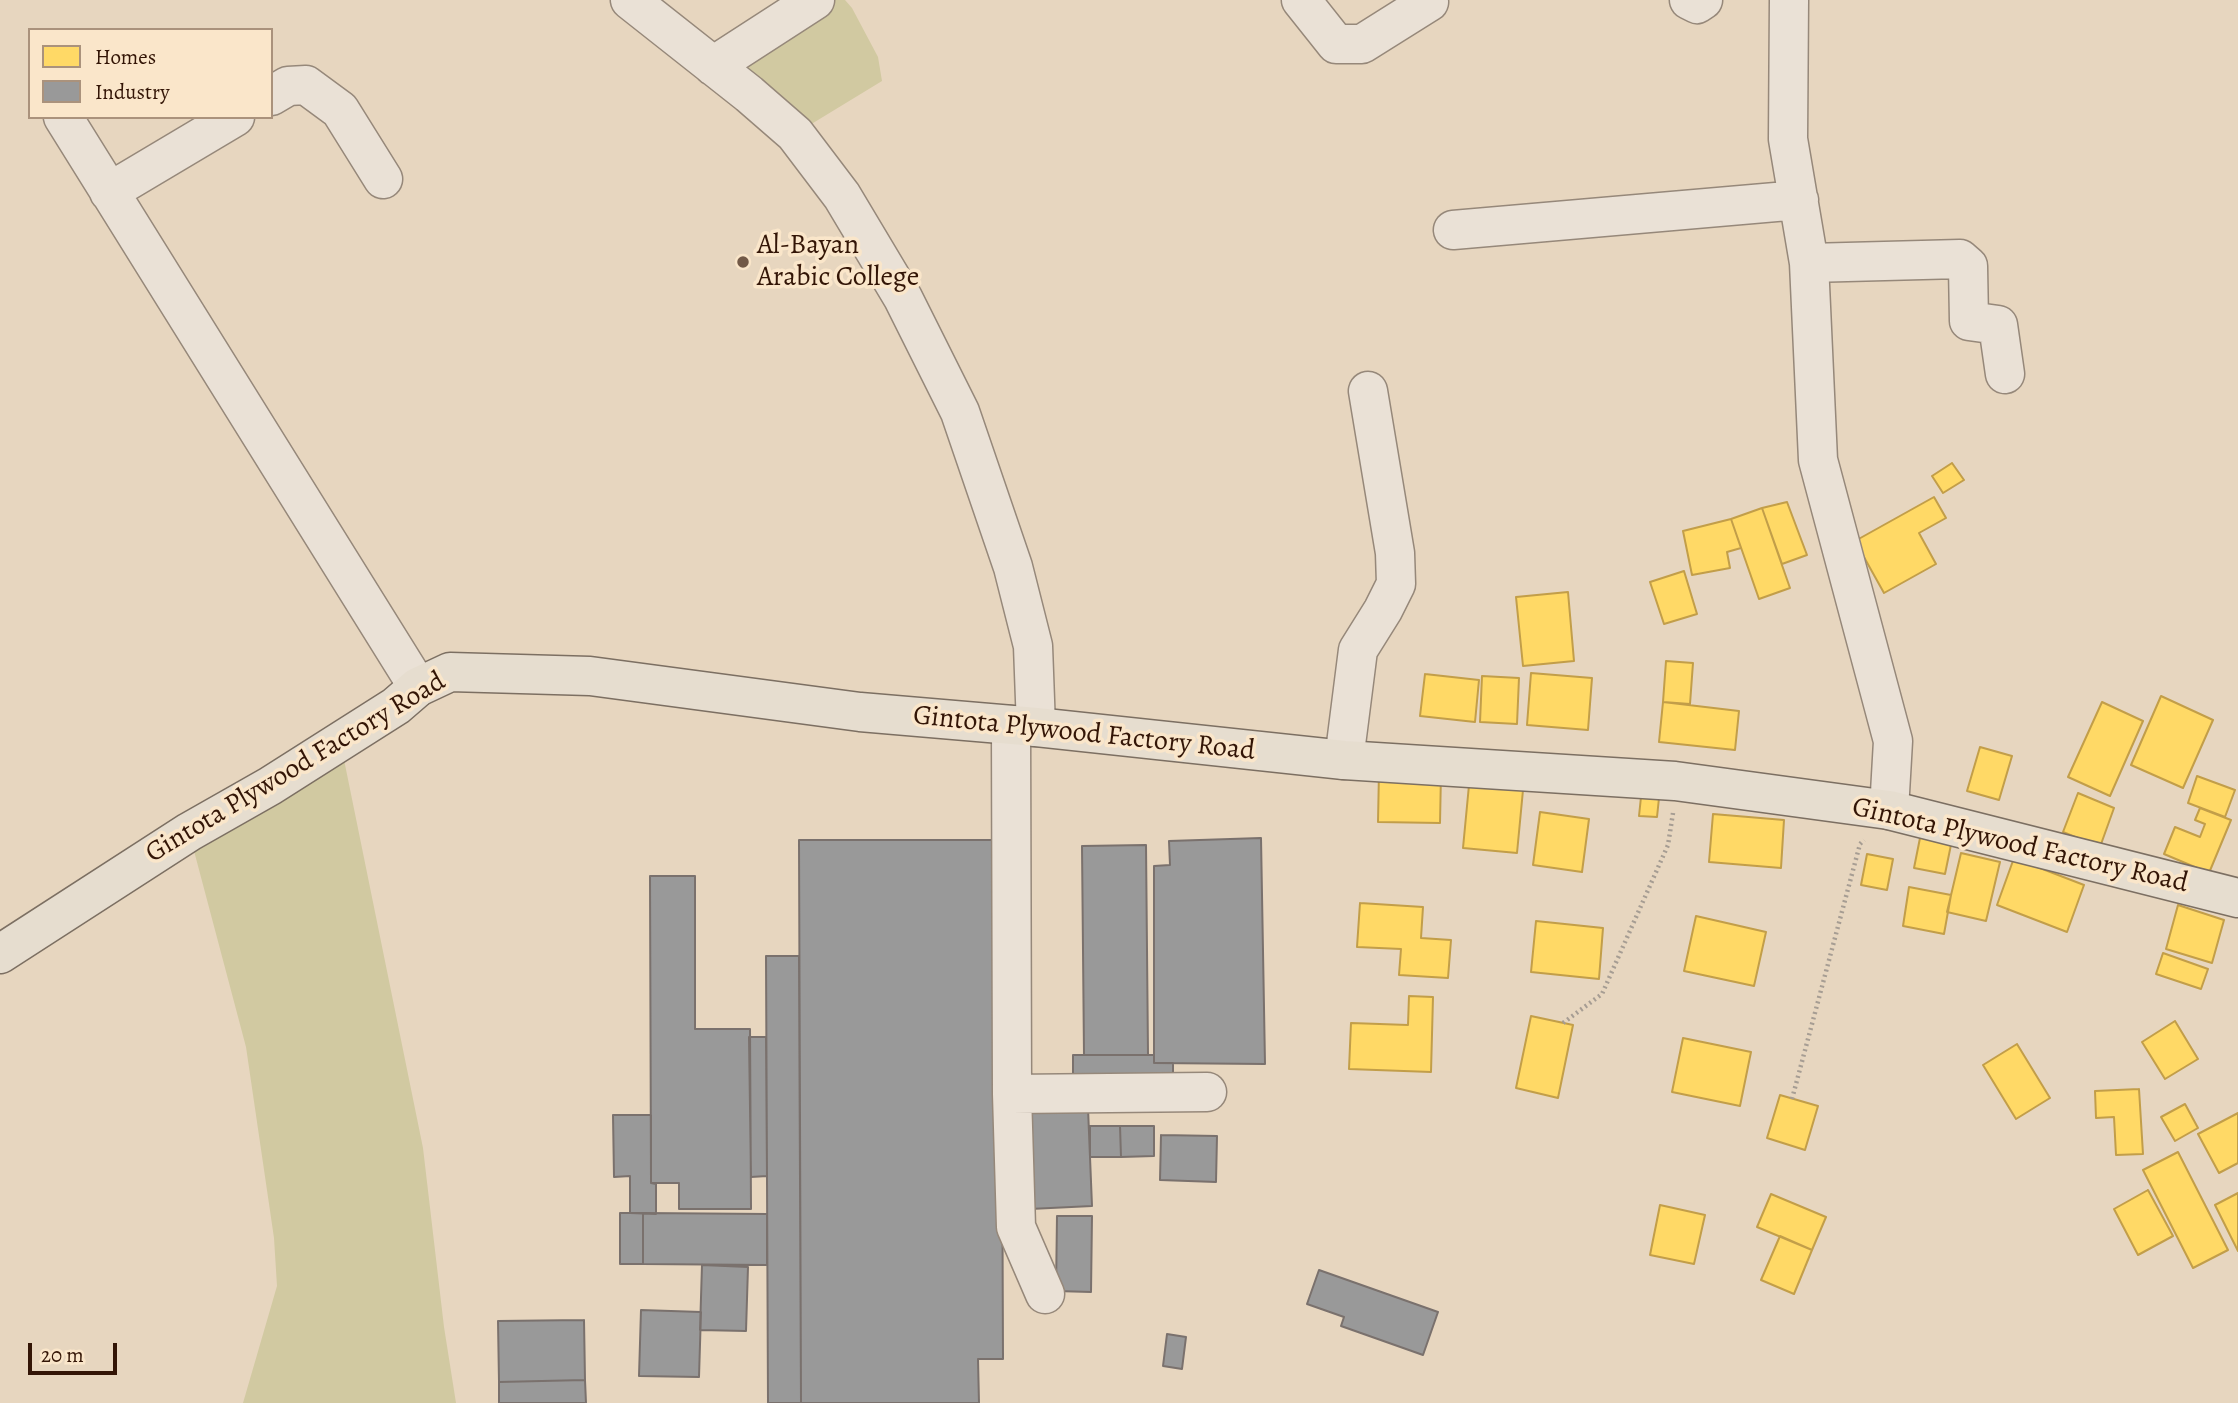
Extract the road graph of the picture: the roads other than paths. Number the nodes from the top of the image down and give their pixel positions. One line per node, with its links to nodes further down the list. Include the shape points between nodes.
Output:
1 (630, 0): 8 (street)
2 (815, 0): 8 (street)
3 (1301, 0): 7 (street, via 1336,44 1362,44)
4 (1689, 0): 5 (street, via 1697,4)
5 (1703, 0)
6 (1789, 0): 14 (street, via 1788,139)
7 (1429, 2)
8 (713, 65): 20 (street, via 795,134 842,196 902,298 960,412 1013,567 1033,646)
9 (273, 95): 12 (street, via 288,86 306,85 340,110)
10 (64, 119): 13 (street)
11 (232, 119): 13 (street)
12 (383, 178)
13 (109, 192): 19 (street)
14 (1799, 200): 15 (street); 16 (street)
15 (1453, 230)
16 (1809, 263): 17 (street, via 1960,259 1968,267 1969,321 1998,325); 22 (street, via 1818,460 1893,741)
17 (2005, 373)
18 (1368, 391): 21 (street, via 1396,584 1358,650)
19 (418, 687): 20 (main road, Gintota Plywood Factory Road, via 450,672 590,676 860,712); 24 (main road, Gintota Plywood Factory Road, via 396,706)
20 (1023, 726): 21 (main road, Gintota Plywood Factory Road); 26 (street)
21 (1344, 760): 22 (main road, Gintota Plywood Factory Road, via 1675,781)
22 (1889, 810): 23 (main road, Gintota Plywood Factory Road)
23 (2238, 898)
24 (0, 954)
25 (1206, 1092): 26 (street)
26 (1012, 1094): 27 (street, via 1016,1227)
27 (1045, 1293)

